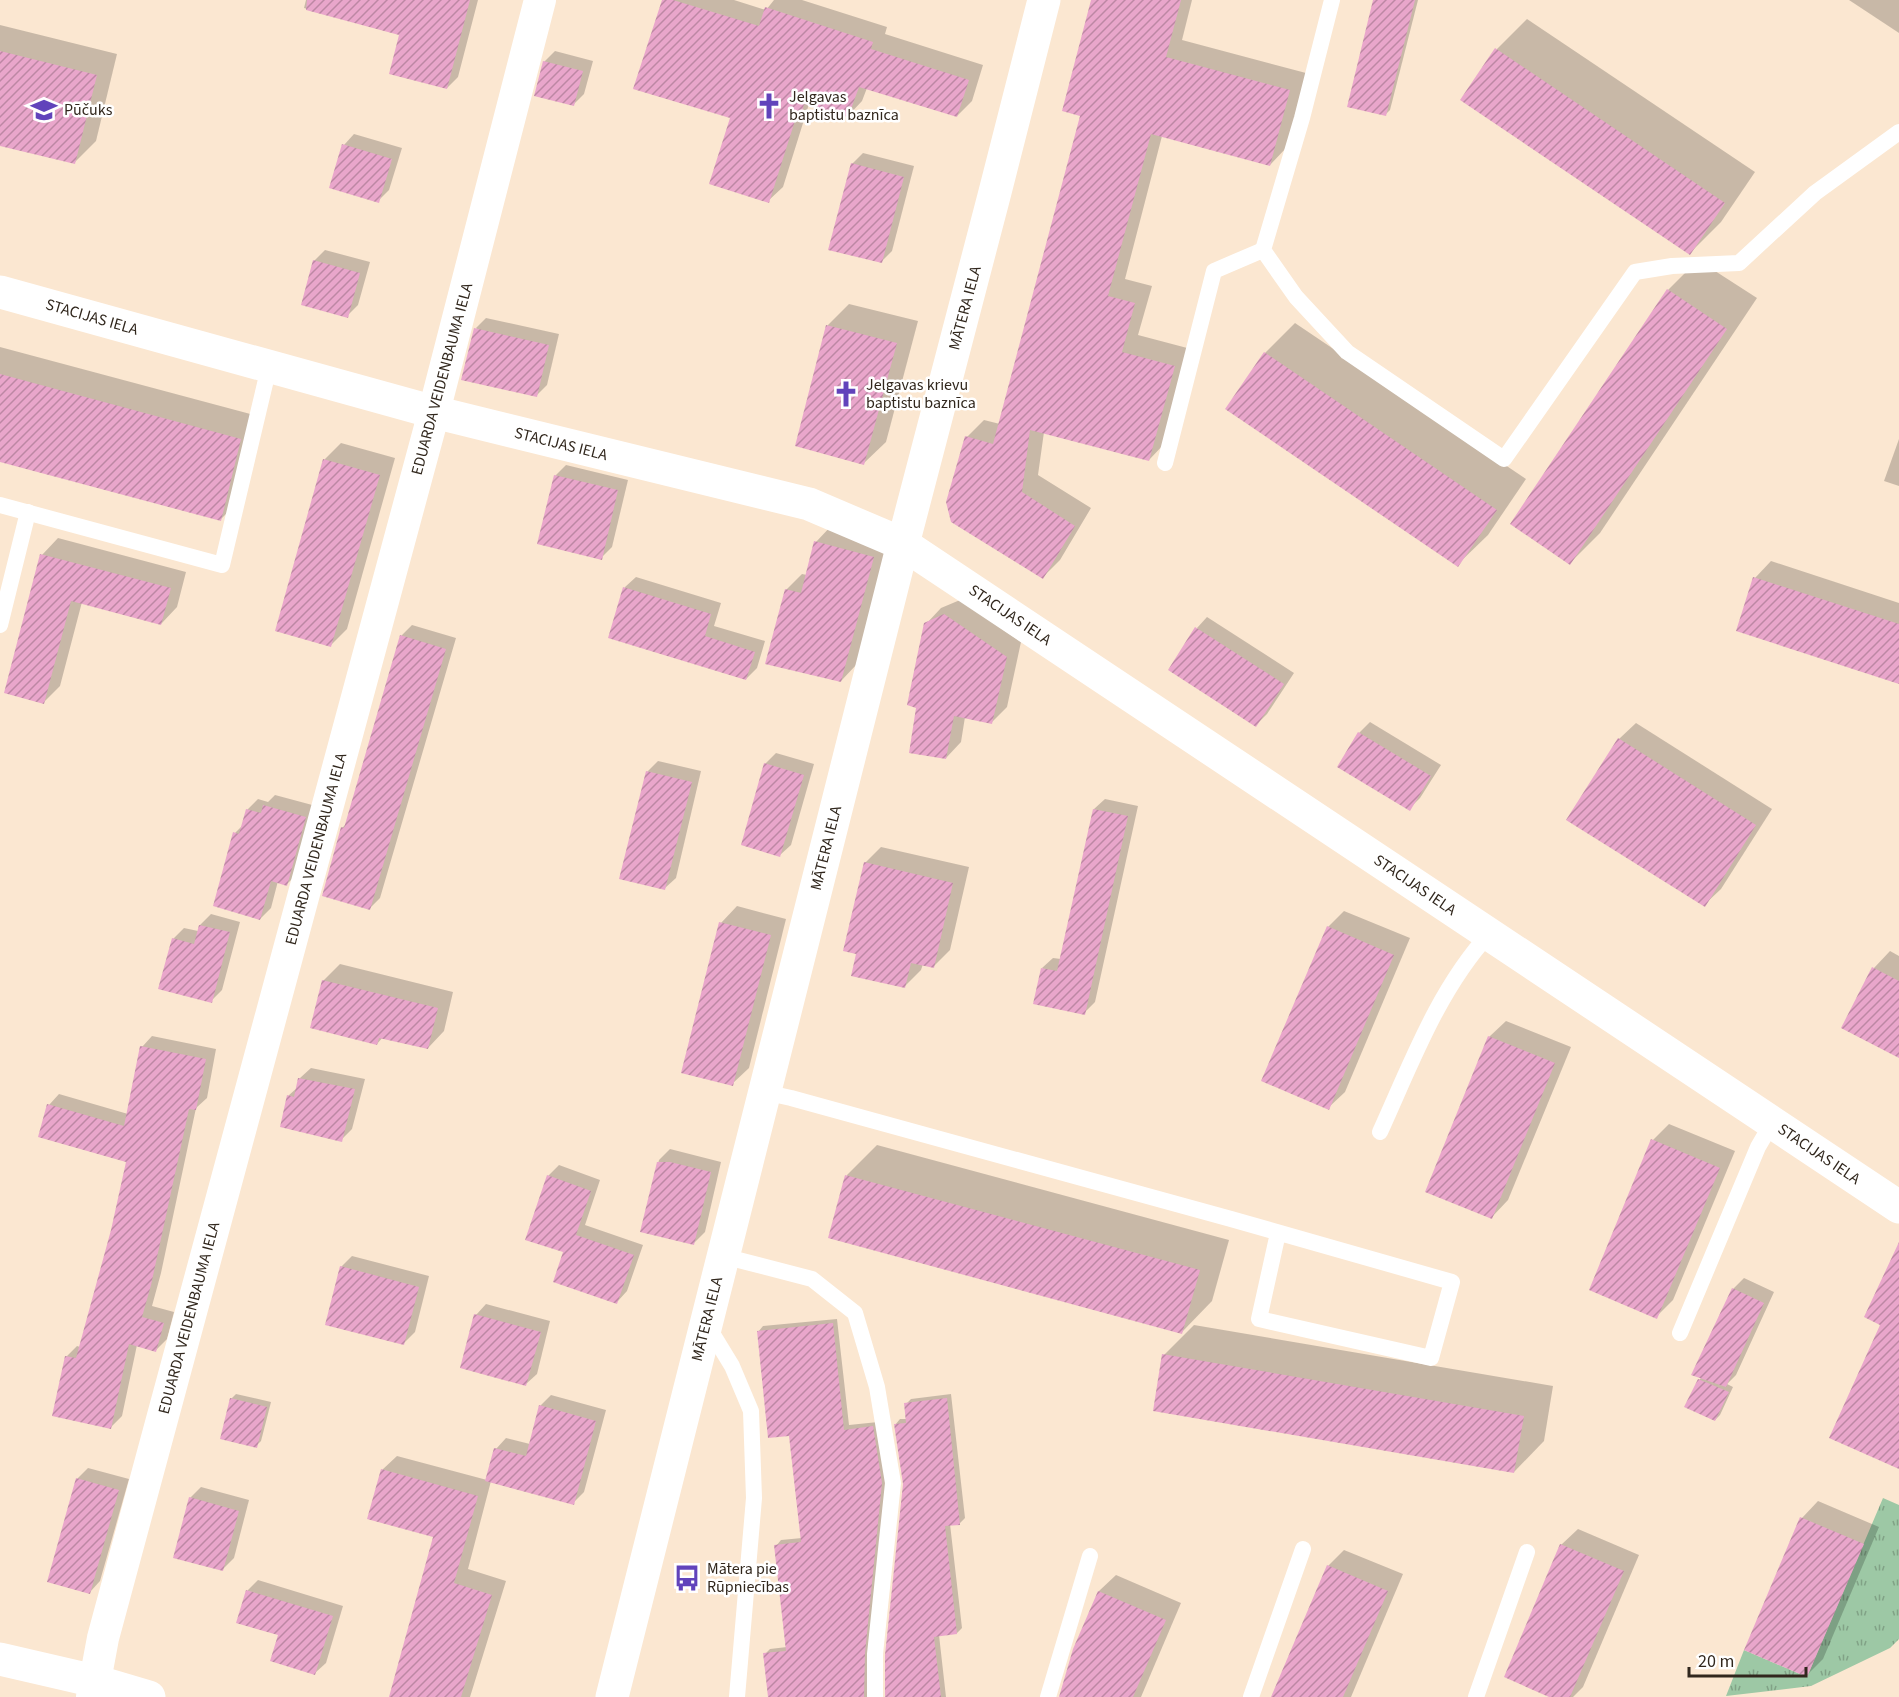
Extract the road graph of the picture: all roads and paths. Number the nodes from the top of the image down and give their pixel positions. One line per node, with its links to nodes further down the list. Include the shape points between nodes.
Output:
1 (540, 0): 8 (street, EDUARDA VEIDENBAUMA IELA)
2 (1044, 0): 12 (street, MĀTERA IELA)
3 (1332, 0): 5 (lane)
4 (1899, 132): 5 (lane, via 1815,193 1739,263 1635,272 1504,459 1347,352 1296,297)
5 (1263, 250): 9 (lane, via 1214,271)
6 (0, 292): 7 (street, STACIJAS IELA)
7 (269, 367): 8 (street, STACIJAS IELA); 11 (lane, via 222,565)
8 (434, 412): 12 (street, STACIJAS IELA, via 809,504); 27 (street, EDUARDA VEIDENBAUMA IELA, via 103,1638)
9 (1165, 463)
10 (0, 505): 11 (lane)
11 (28, 512): 13 (lane)
12 (903, 544): 14 (street, STACIJAS IELA); 15 (street, MĀTERA IELA)
13 (0, 625)
14 (1489, 934): 16 (street, STACIJAS IELA); 17 (lane, via 1442,998)
15 (764, 1092): 19 (lane); 20 (street, MĀTERA IELA)
16 (1772, 1123): 18 (street, STACIJAS IELA); 22 (lane, via 1758,1147)
17 (1380, 1132)
18 (1899, 1207)
19 (1278, 1233): 19 (lane, via 1452,1282 1431,1358 1259,1319)
20 (723, 1256): 21 (street, MĀTERA IELA); 31 (lane, via 812,1279 855,1313 877,1388 893,1484)
21 (706, 1323): 29 (street, MĀTERA IELA); 30 (lane, via 732,1366 751,1411 754,1498)
22 (1680, 1333)
23 (1303, 1549): 33 (lane)
24 (1527, 1552): 34 (lane)
25 (1090, 1556): 32 (lane)
26 (0, 1659): 27 (street)
27 (94, 1689): 28 (street)
28 (149, 1697)
29 (612, 1697)
30 (737, 1697)
31 (874, 1697)
32 (1048, 1697)
33 (1251, 1697)
34 (1476, 1697)

